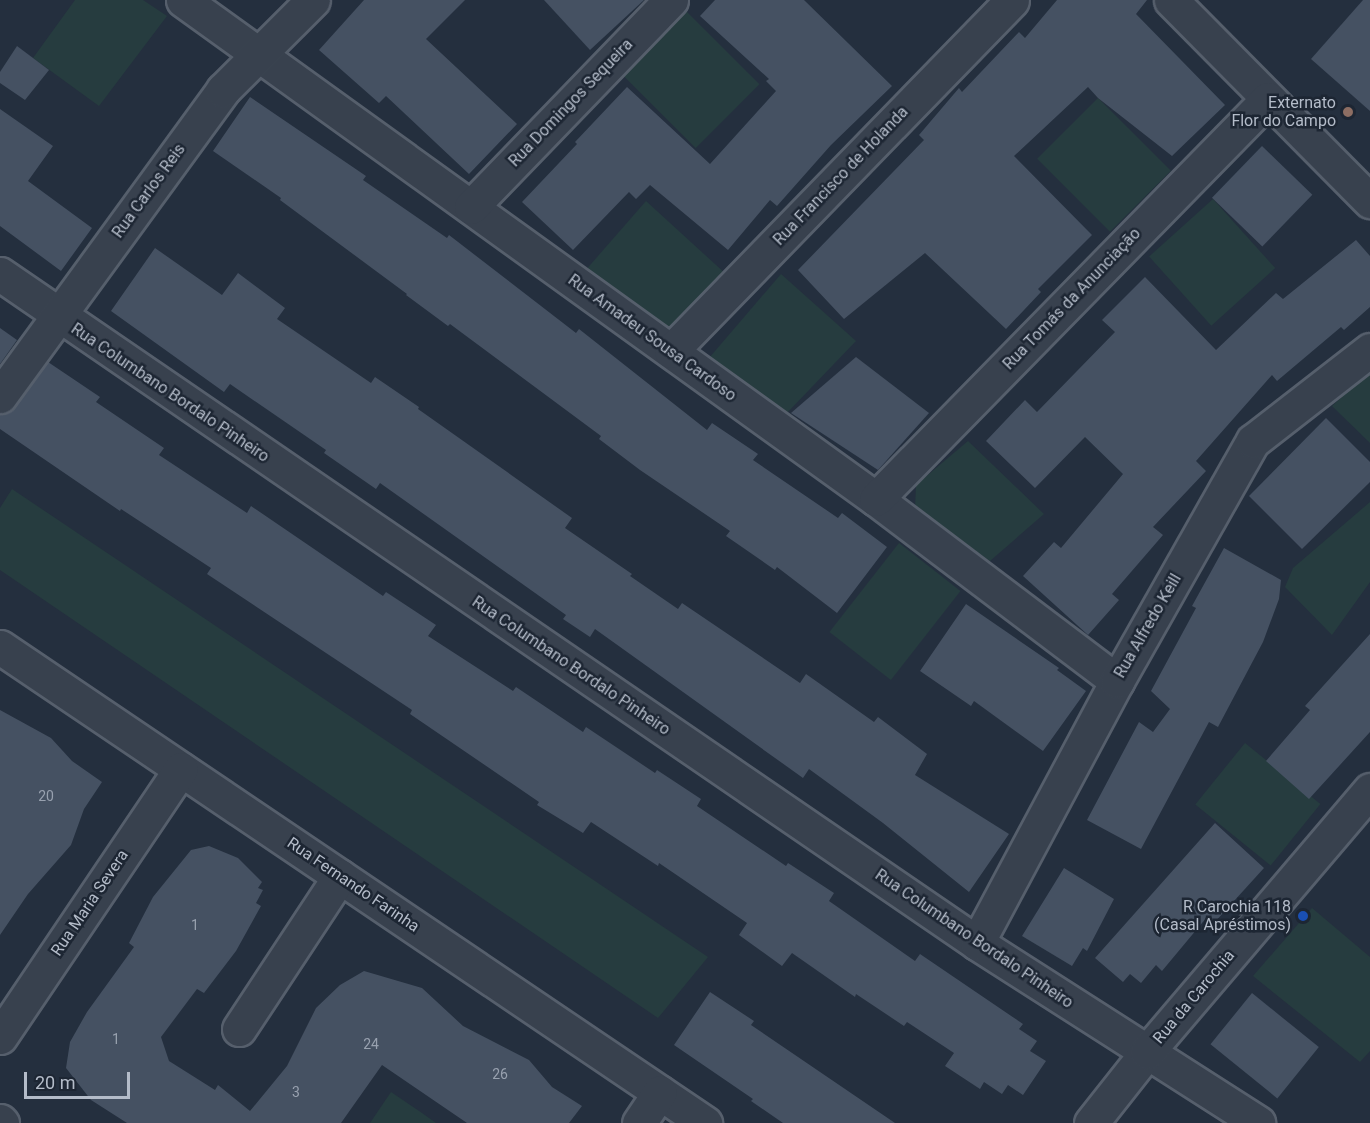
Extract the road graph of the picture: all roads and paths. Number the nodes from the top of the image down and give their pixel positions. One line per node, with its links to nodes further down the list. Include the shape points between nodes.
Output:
1 (183, 0): 6 (street, Rua Amadeu Sousa Cardoso)
2 (314, 0): 6 (street, Rua Carlos Reis)
3 (671, 0): 9 (street, Rua Domingos Sequeira)
4 (1012, 0): 13 (street, Rua Francisco de Holanda)
5 (1171, 0): 7 (street)
6 (260, 56): 9 (street, Rua Amadeu Sousa Cardoso); 11 (street, Rua Carlos Reis, via 223,90)
7 (1268, 99): 8 (street); 15 (street, Rua Tomás da Anunciação)
8 (1370, 201)
9 (471, 207): 13 (street, Rua Amadeu Sousa Cardoso)
10 (0, 274): 11 (street, Rua Columbano Bordalo Pinheiro)
11 (57, 316): 14 (street, Rua Carlos Reis); 21 (street, Rua Columbano Bordalo Pinheiro)
12 (1370, 350): 17 (street, Rua Alfredo Keill, via 1253,441)
13 (670, 351): 15 (street, Rua Amadeu Sousa Cardoso)
14 (0, 396)
15 (876, 499): 17 (street, Rua Amadeu Sousa Cardoso)
16 (0, 647): 18 (street, Rua Fernando Farinha)
17 (1117, 681): 21 (street, Rua Alfredo Keill)
18 (181, 769): 20 (street, Rua Fernando Farinha); 23 (street, Rua Maria Severa)
19 (1370, 790): 24 (street, Rua da Carochia)
20 (340, 876): 22 (street); 25 (street, Rua Fernando Farinha)
21 (977, 943): 24 (street, Rua Columbano Bordalo Pinheiro)
22 (239, 1029)
23 (0, 1037)
24 (1147, 1052): 28 (street, Rua da Carochia); 29 (street, Rua Columbano Bordalo Pinheiro)
25 (660, 1092): 26 (street); 27 (street, Rua Fernando Farinha)
26 (639, 1123)
27 (705, 1123)
28 (1091, 1123)
29 (1258, 1123)

